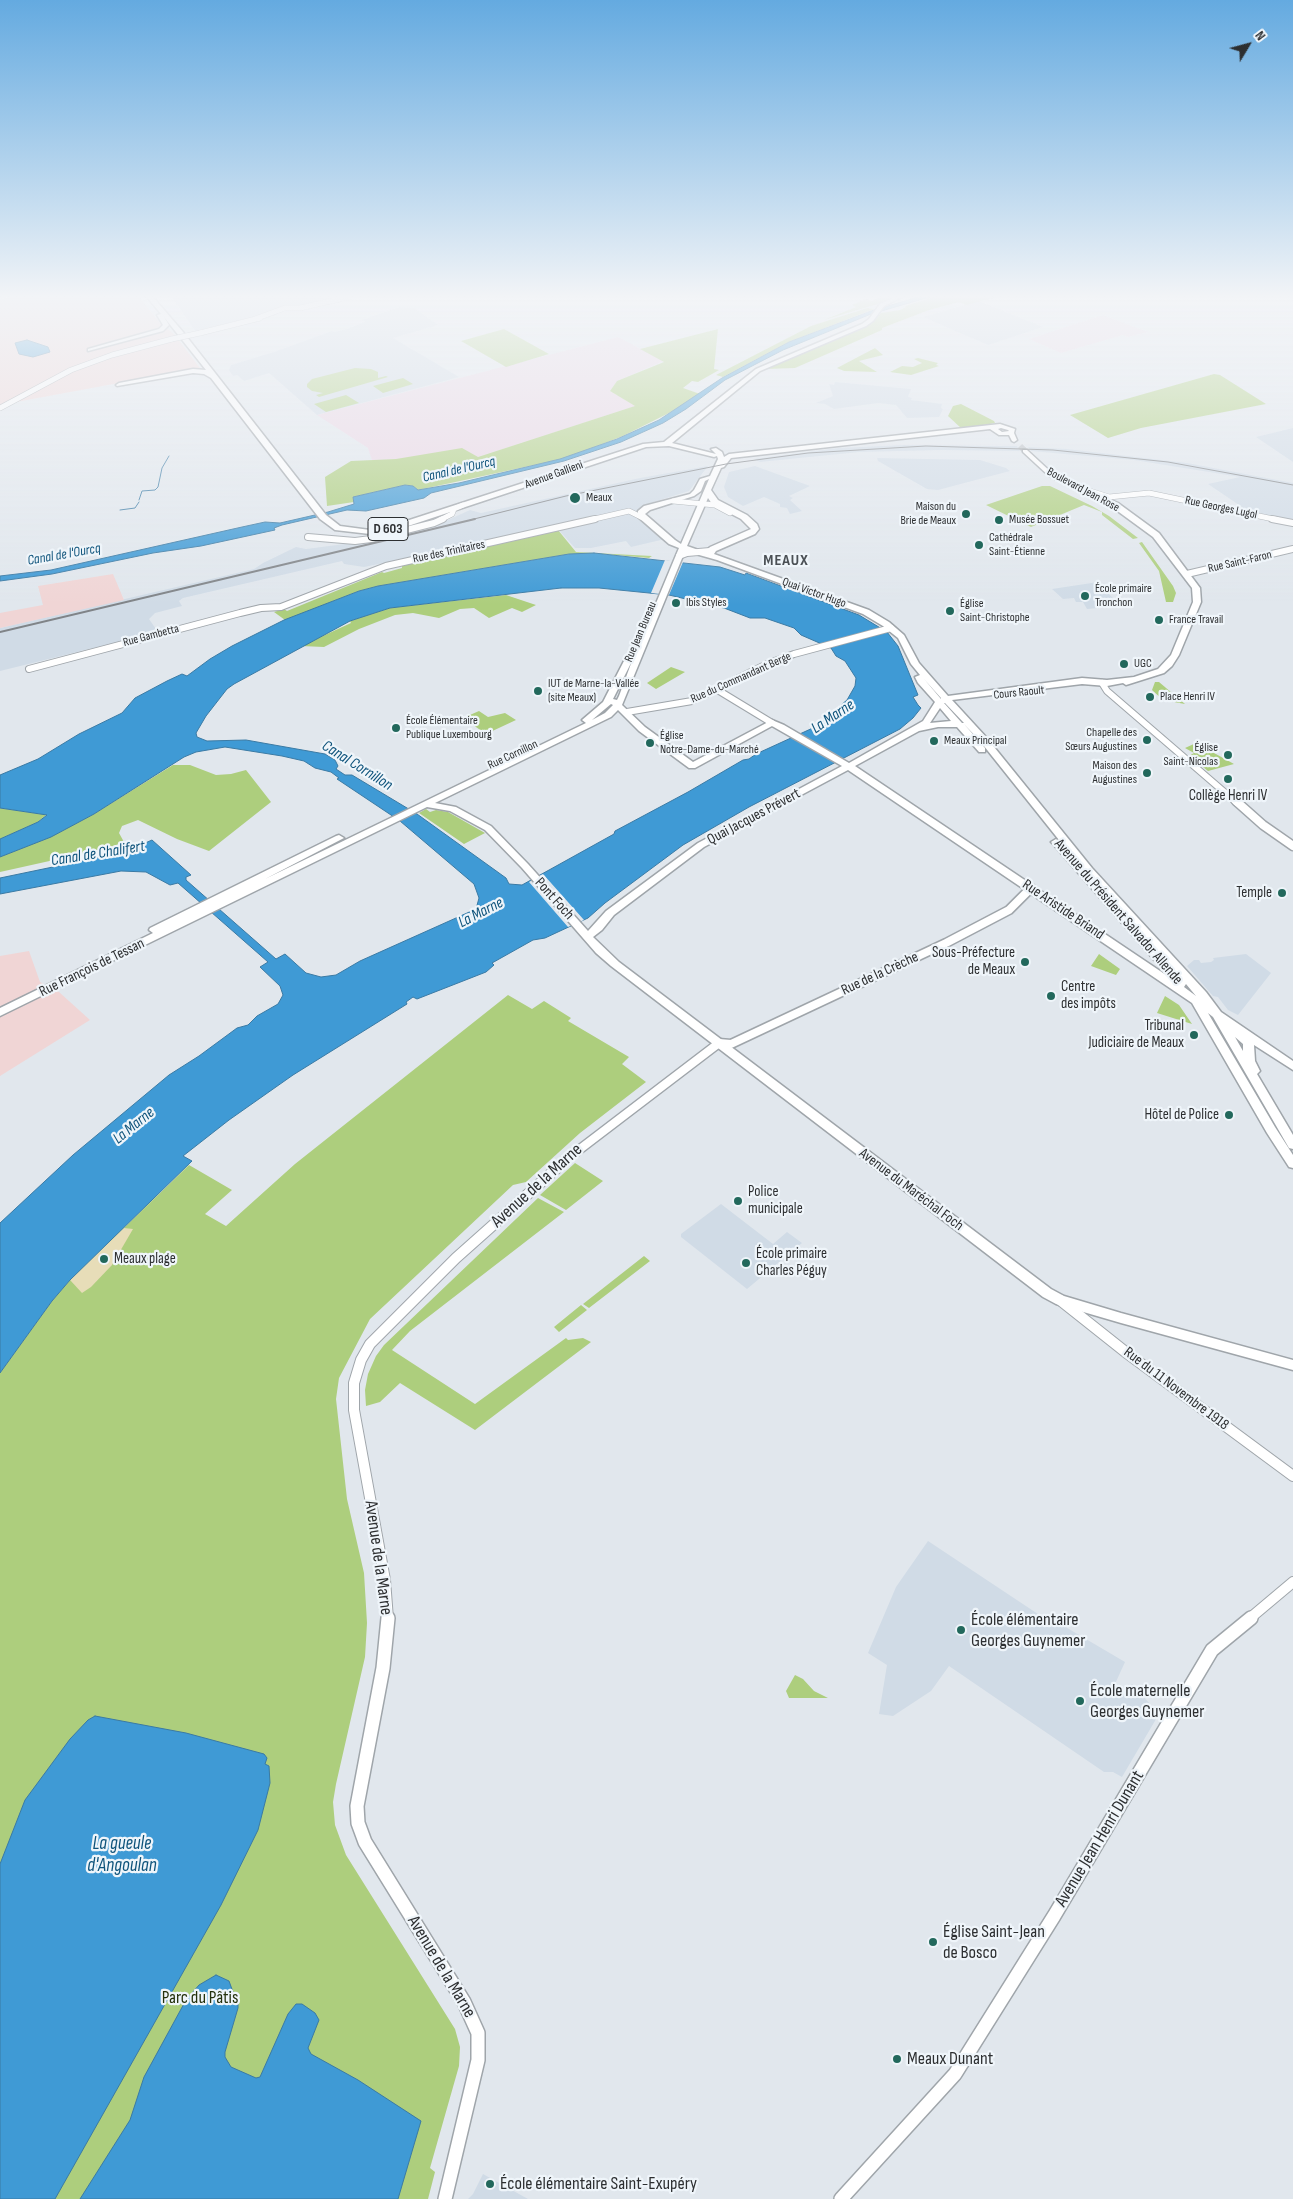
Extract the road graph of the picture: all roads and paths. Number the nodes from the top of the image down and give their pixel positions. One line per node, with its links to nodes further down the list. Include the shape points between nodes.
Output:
1 (16, 400): 5 (street, bridge)
2 (232, 400): 20 (main road, D 603)
3 (237, 400): 20 (main road, D 603)
4 (721, 400): 6 (main road)
5 (0, 408)
6 (698, 418): 7 (main road); 8 (main road)
7 (680, 438): 8 (main road, Avenue Gallieni); 10 (main road, Avenue Gallieni)
8 (668, 441): 10 (main road, Avenue Gallieni / D 603); 12 (main road, Avenue Gallieni / D 603, via 647,444)
9 (765, 451): 10 (main road); 11 (main road); 14 (main road, Boulevard Jean Rose, via 967,431 997,431 1013,436 1048,474)
10 (716, 452): 11 (main road); 13 (main road)
11 (734, 456): 13 (main road, via 725,459 718,476)
12 (542, 478): 18 (main road, Avenue Gallieni / D 603); 19 (main road)
13 (710, 478): 15 (main road); 16 (main road, via 702,480 696,493); 17 (main road)
14 (1080, 488): 24 (street, Rue Georges Lugol, via 1109,497 1150,494); 32 (main road, Boulevard Jean Rose, via 1115,505 1156,535)
15 (708, 491): 17 (main road); 23 (main road, via 715,502)
16 (673, 501): 17 (street); 21 (main road, via 644,510 641,513)
17 (700, 502): 23 (street); 26 (main road)
18 (475, 503): 19 (main road, Avenue Gallieni / D 603); 22 (main road)
19 (459, 507): 20 (main road, D 603, via 370,532 338,528); 22 (street)
20 (324, 513)
21 (643, 518): 26 (main road, Quai Victor Hugo); 34 (street, Rue des Trinitaires, via 629,511 386,566)
22 (440, 520): 25 (street, via 366,540)
23 (751, 523): 28 (main road, via 754,531)
24 (1293, 523)
25 (308, 537)
26 (678, 545): 29 (main road, Quai Victor Hugo); 30 (main road)
27 (1293, 549): 32 (street, Rue Saint-Faron)
28 (710, 551): 29 (street); 31 (main road)
29 (693, 552): 30 (street); 31 (main road, Quai Victor Hugo)
30 (676, 557): 33 (main road)
31 (715, 558): 35 (main road, Quai Victor Hugo, via 857,609 877,618)
32 (1187, 574): 38 (main road, Boulevard Jean Rose, via 1196,588 1197,602 1175,655 1166,668 1112,686)
33 (660, 594): 40 (main road, Rue Jean Bureau); 42 (main road)
34 (274, 608): 37 (street, Rue Gambetta, via 240,613)
35 (887, 629): 36 (main road, via 906,644); 39 (street, Rue du Commandant Berge, via 794,654)
36 (915, 664): 41 (main road); 41 (main road, Avenue du Président Salvador Allende, via 914,669 922,683)
37 (28, 669)
38 (1102, 684): 41 (main road, Cours Raoult); 46 (street)
39 (716, 689): 43 (street, Rue du Commandant Berge, via 677,705); 44 (street)
40 (610, 698): 42 (main road); 51 (main road, Rue Cornillon, via 580,724)
41 (943, 700): 45 (main road, Avenue du Président Salvador Allende); 47 (main road, Quai Jacques Prévert, via 926,723); 48 (main road, Avenue du Président Salvador Allende)
42 (618, 705): 43 (main road); 50 (main road, Rue Cornillon, via 608,715 585,727)
43 (627, 712): 44 (main road, via 642,729 692,766)
44 (772, 722): 49 (main road, Rue Aristide Briand)
45 (959, 724): 47 (main road, via 932,725); 48 (main road, via 971,730); 57 (main road, Avenue du Président Salvador Allende)
46 (1146, 724): 53 (street, via 1263,825)
47 (907, 735): 49 (main road, Quai Jacques Prévert)
48 (993, 752): 63 (main road, Avenue du Président Salvador Allende, via 1083,863)
49 (850, 767): 54 (main road, Rue Aristide Briand); 58 (main road, Quai Jacques Prévert, via 701,845 615,909)
50 (441, 796): 51 (main road, Rue Cornillon); 52 (main road, via 442,802)
51 (416, 806): 52 (main road); 55 (main road)
52 (453, 809): 56 (main road, Pont Foch, via 488,828)
53 (1293, 846)
54 (1031, 888): 59 (main road, Rue Aristide Briand); 64 (street, Rue de la Crèche, via 1009,910 946,943 731,1044)
55 (187, 919): 61 (main road, Rue François de Tessan, via 172,920 72,973); 62 (main road, Rue François de Tessan)
56 (577, 925): 58 (main road, Avenue du Maréchal Foch)
57 (1133, 931): 59 (main road, via 1132,935); 60 (main road, Avenue du Président Salvador Allende)
58 (588, 936): 64 (main road, Avenue du Maréchal Foch, via 615,964)
59 (1114, 944): 60 (main road, Rue Aristide Briand)
60 (1193, 998): 63 (main road, Rue Aristide Briand); 67 (main road, Avenue du Président Salvador Allende)
61 (0, 1005)
62 (0, 1012)
63 (1216, 1013): 65 (main road, Rue Aristide Briand); 66 (main road, Avenue du Président Salvador Allende)
64 (719, 1043): 68 (main road, Avenue du Maréchal Foch, via 1032,1283); 72 (street, Avenue de la Marne, via 582,1146 456,1258 373,1340 354,1383 354,1410 388,1606 377,1705 358,1792 358,1823 365,1842 464,2002 478,2033 478,2060)
65 (1293, 1066)
66 (1293, 1145)
67 (1293, 1164)
68 (1060, 1300): 69 (main road, Avenue du Maréchal Foch); 70 (street, Rue du 11 Novembre 1918)
69 (1293, 1365)
70 (1293, 1476)
71 (1293, 1582): 73 (street, Avenue Jean Henri Dunant, via 1212,1650 1054,1916 955,2074)
72 (445, 2199)
73 (841, 2199)

